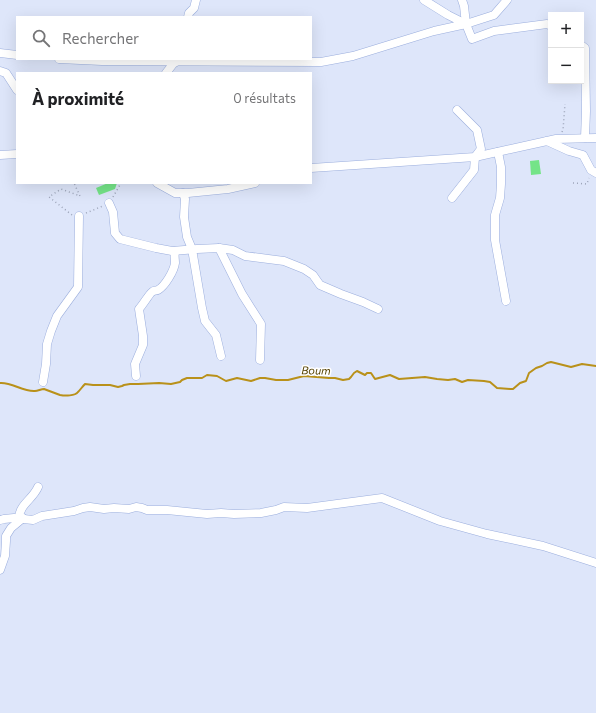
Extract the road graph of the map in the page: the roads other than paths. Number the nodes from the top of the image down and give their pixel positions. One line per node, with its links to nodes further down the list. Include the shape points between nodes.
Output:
1 (196, 0): 5 (street)
2 (424, 0): 6 (street)
3 (462, 0): 6 (street)
4 (507, 0): 6 (street, via 494,15)
5 (188, 16)
6 (466, 24): 7 (street, via 472,39 494,31); 12 (street, via 353,56 321,62)
7 (548, 24)
8 (584, 47): 17 (street)
9 (0, 53): 10 (street)
10 (16, 55)
11 (80, 60): 12 (street)
12 (176, 61): 14 (street)
13 (0, 71): 15 (street, via 6,74)
14 (167, 72)
15 (16, 89)
16 (457, 110): 23 (street, via 477,130 481,149)
17 (585, 138): 18 (street); 19 (street)
18 (596, 138)
19 (547, 141): 20 (street); 25 (street, via 583,155)
20 (498, 152): 23 (street); 35 (street, via 501,184 495,215 495,240)
21 (16, 154): 22 (street)
22 (0, 155)
23 (475, 157): 24 (street); 29 (street, via 474,170)
24 (312, 168)
25 (594, 171)
26 (159, 184): 28 (street, via 175,193)
27 (250, 184): 28 (street)
28 (183, 193): 33 (street, via 187,237)
29 (452, 198)
30 (109, 203): 34 (street, via 113,212 115,233 120,239)
31 (79, 216): 40 (street, via 78,286 57,316 51,331)
32 (219, 248): 33 (street); 36 (street, via 233,250 245,256 284,261 313,275 320,285); 38 (street, via 242,294 261,324)
33 (192, 249): 34 (street); 37 (street, via 205,321 216,335)
34 (175, 251): 39 (street, via 175,264 166,282 151,292 139,309 143,345 135,364)
35 (506, 301)
36 (378, 309)
37 (221, 356)
38 (260, 360)
39 (136, 376)
40 (43, 382)
41 (38, 487): 42 (street, via 19,513)
42 (21, 518): 43 (street); 44 (street, via 33,520 90,507 136,507 207,514 261,513 284,507 307,508 382,498 440,521 543,546); 45 (street, via 6,536 5,556)
43 (0, 520)
44 (596, 563)
45 (0, 570)

